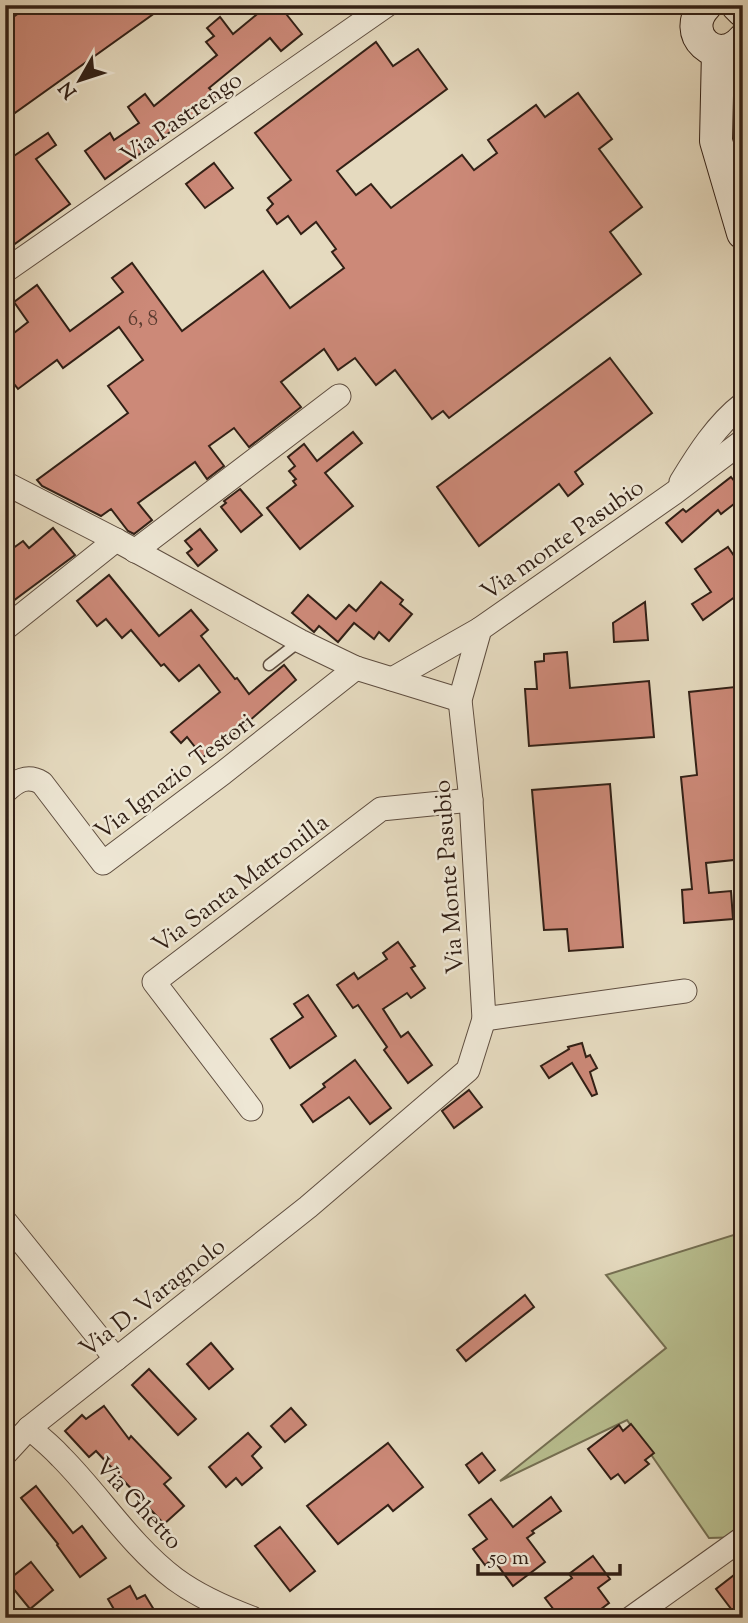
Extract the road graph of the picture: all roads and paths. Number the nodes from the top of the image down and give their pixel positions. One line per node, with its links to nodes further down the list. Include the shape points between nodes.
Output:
1 (387, 5): 7 (street, Via Pastrengo)
2 (737, 5): 3 (main road)
3 (743, 11)
4 (699, 12): 5 (main road, via 703,43 710,48)
5 (730, 45): 6 (main road, via 716,141)
6 (743, 233)
7 (5, 271)
8 (339, 396): 13 (street)
9 (743, 404): 12 (street, Via monte Pasubio, via 696,457)
10 (743, 441): 12 (street, Via monte Pasubio)
11 (5, 483): 13 (street)
12 (674, 494): 15 (street, Via monte Pasubio)
13 (126, 546): 14 (street); 16 (street)
14 (7, 628)
15 (480, 628): 19 (street, Via monte Pasubio); 20 (street, Via monte Pasubio)
16 (300, 641): 17 (lane); 18 (street)
17 (269, 665)
18 (356, 668): 19 (street); 21 (street, Via Ignazio Testori, via 103,863 42,783 23,779)
19 (392, 679): 20 (street)
20 (460, 700): 22 (street, Via Monte Pasubio)
21 (5, 792)
22 (471, 800): 24 (street, Via Monte Pasubio); 25 (street, Via Santa Matronilla, via 381,809 154,982)
23 (685, 991): 24 (street)
24 (484, 1019): 27 (street, Via D. Varagnolo, via 468,1070 308,1208)
25 (251, 1109)
26 (5, 1221): 27 (street)
27 (116, 1359): 28 (street, Via D. Varagnolo)
28 (29, 1428): 29 (street); 31 (street, Via Ghetto, via 152,1559 200,1595)
29 (5, 1454)
30 (743, 1538): 32 (street)
31 (252, 1618)
32 (631, 1618)

